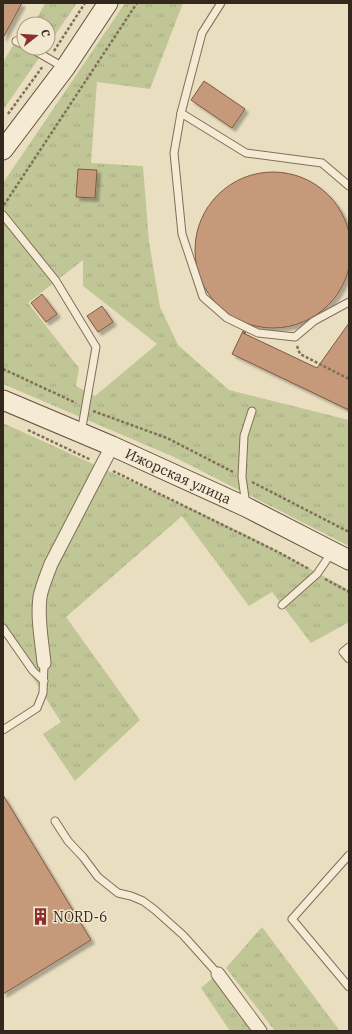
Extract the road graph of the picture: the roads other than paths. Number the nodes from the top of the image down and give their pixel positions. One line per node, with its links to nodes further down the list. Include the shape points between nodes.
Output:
1 (108, 3): 4 (main road)
2 (221, 3): 5 (lane, via 202,33)
3 (44, 56): 4 (lane)
4 (65, 68): 6 (main road)
5 (181, 113): 7 (lane, via 246,153 322,163); 9 (lane, via 174,153 182,234 203,297 227,318 258,334 295,337 314,321)
6 (3, 150)
7 (349, 186)
8 (3, 215): 12 (lane, via 56,281 96,347)
9 (349, 302)
10 (3, 400): 12 (main road, Ижорская улица)
11 (252, 411): 14 (lane, via 244,436 242,477)
12 (81, 433): 13 (main road, Ижорская улица)
13 (112, 446): 14 (main road, Ижорская улица); 20 (street, via 44,581 39,612)
14 (246, 507): 15 (main road, Ижорская улица)
15 (341, 556): 16 (lane)
16 (282, 605)
17 (3, 628): 21 (lane, via 33,671)
18 (349, 647): 19 (lane, via 343,652)
19 (349, 659)
20 (44, 663): 21 (lane)
21 (44, 681): 22 (lane, via 42,698 36,708)
22 (3, 730)
23 (55, 821): 25 (lane, via 98,877 118,893 143,901 155,910)
24 (349, 855): 26 (lane, via 292,919)
25 (218, 974): 27 (street)
26 (349, 987)
27 (260, 1031)

